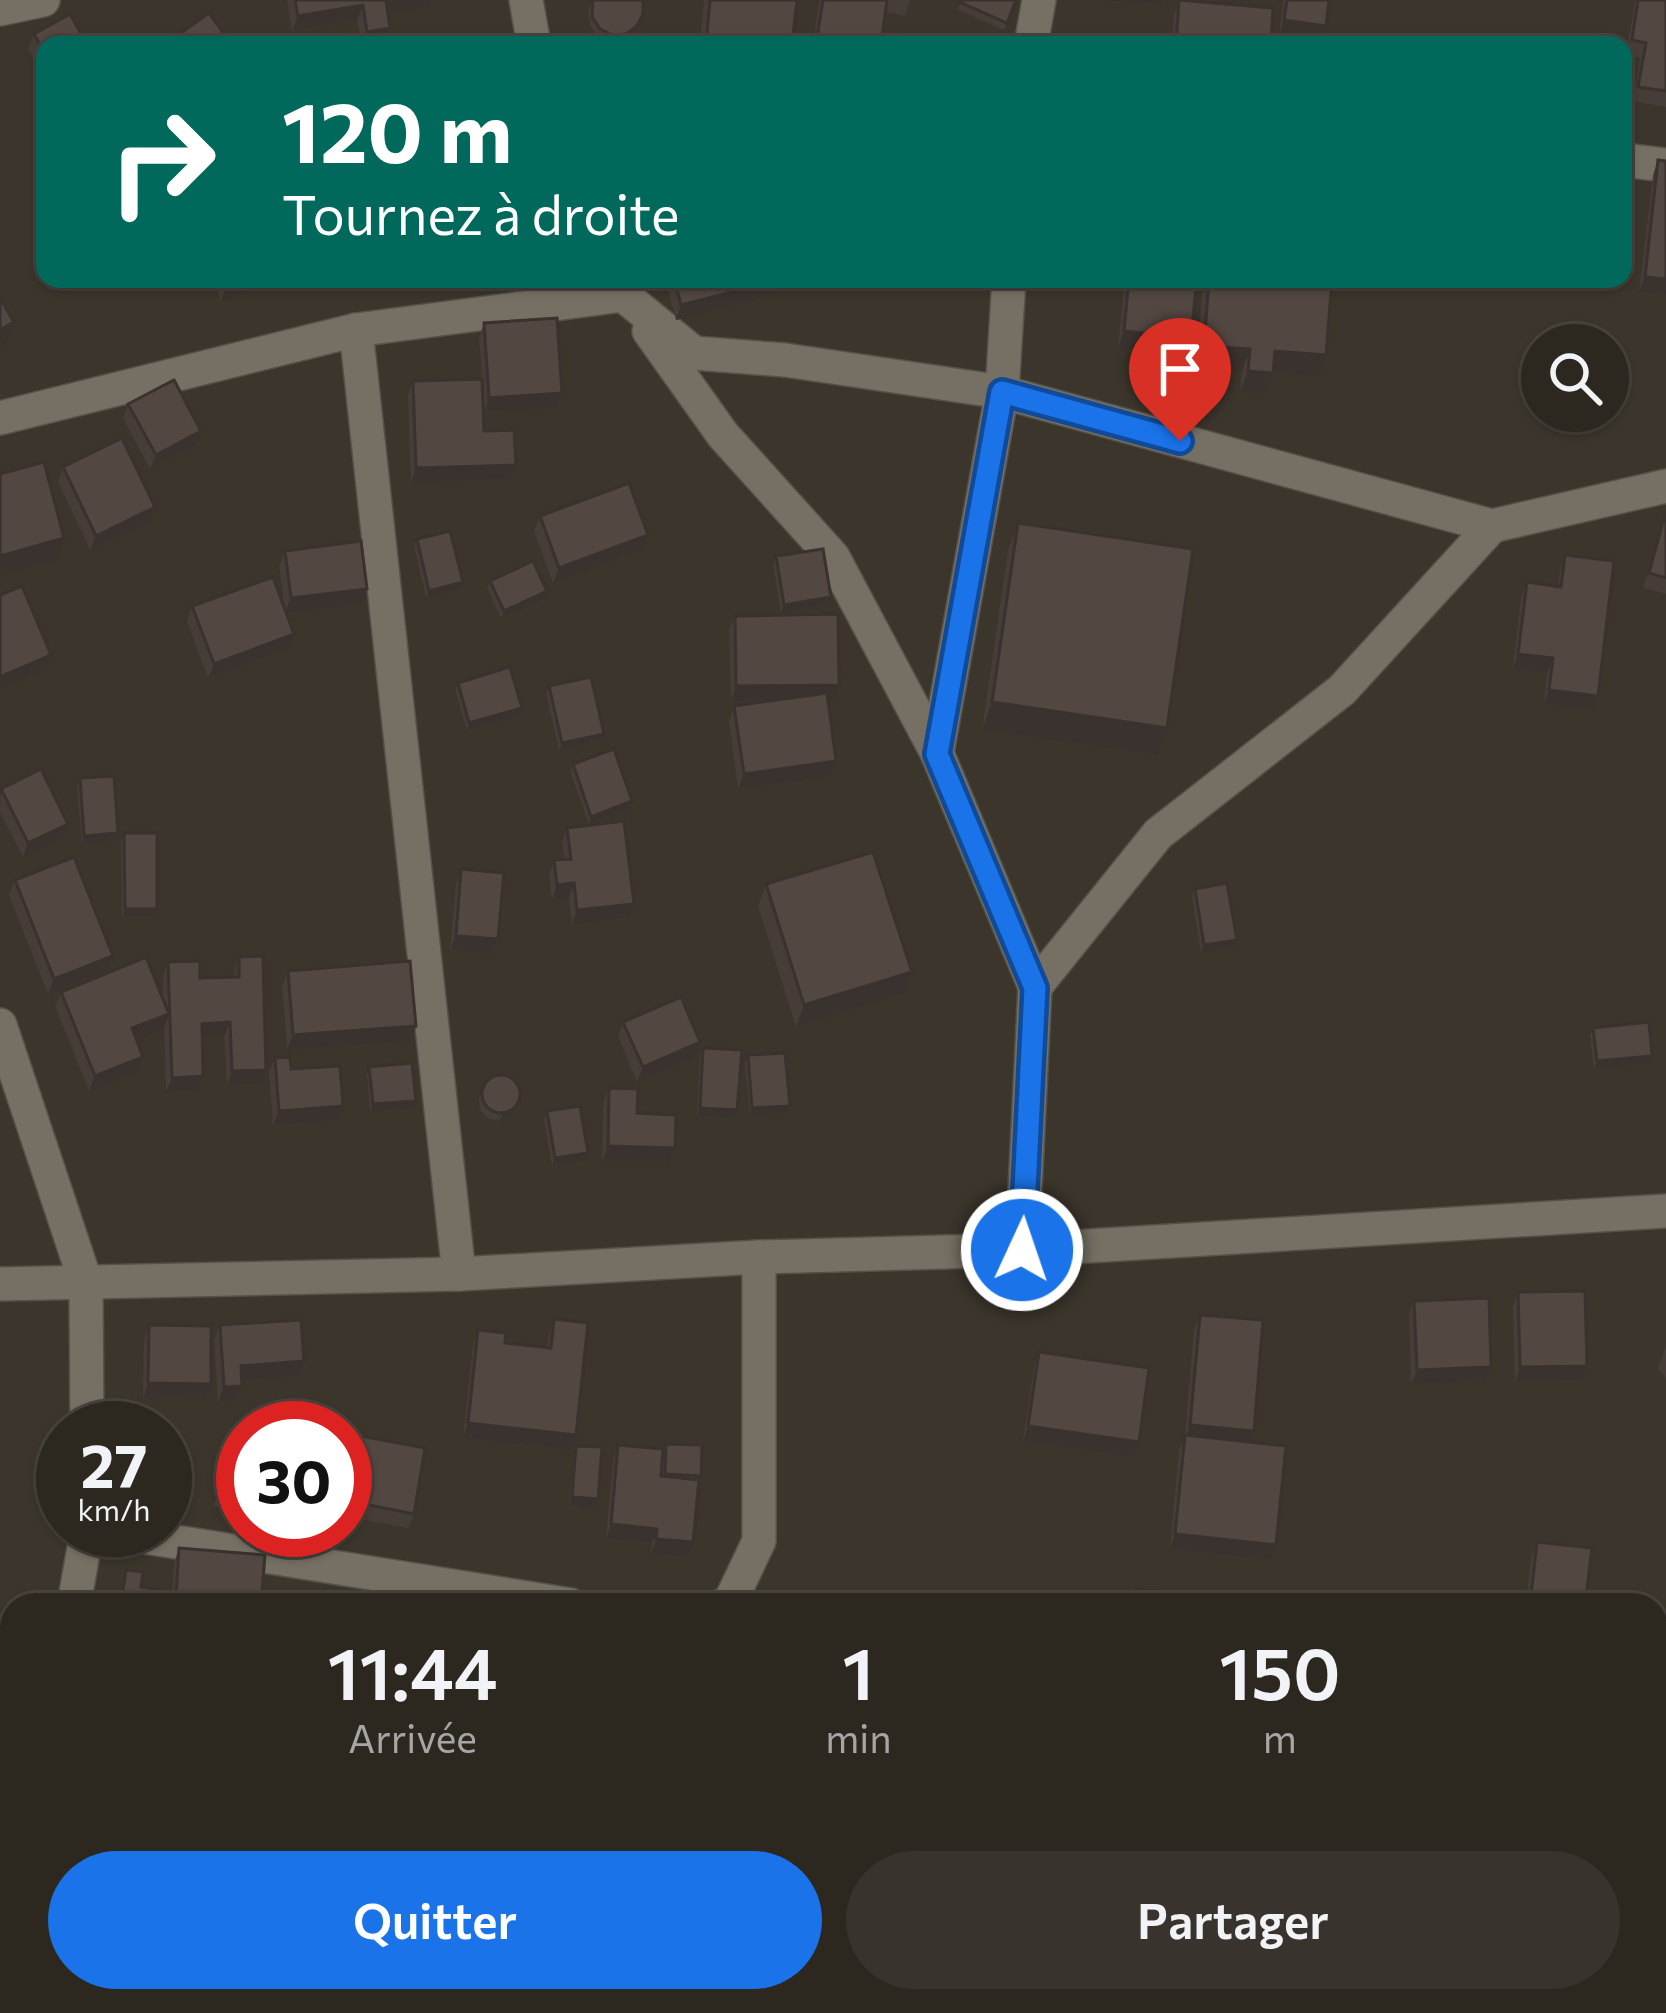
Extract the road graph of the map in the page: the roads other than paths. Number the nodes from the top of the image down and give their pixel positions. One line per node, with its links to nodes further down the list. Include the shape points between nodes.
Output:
1 (44, 0): 4 (street)
2 (526, 0): 5 (street)
3 (1040, 0): 6 (street)
4 (0, 9)
5 (532, 36)
6 (1032, 36)
7 (1632, 161): 8 (street)
8 (1666, 165)
9 (613, 288): 13 (street)
10 (620, 288): 14 (street, via 694,353)
11 (620, 288): 18 (street, via 723,435 833,557)
12 (1008, 288): 14 (street)
13 (356, 330): 15 (street); 24 (street)
14 (1002, 392): 17 (street); 18 (street)
15 (0, 418)
16 (1666, 486): 17 (street)
17 (1492, 526): 19 (street, via 1342,690 1158,834)
18 (937, 754): 19 (street)
19 (1035, 988): 22 (street)
20 (0, 1025): 26 (street)
21 (1666, 1211): 22 (street)
22 (1022, 1250): 23 (street)
23 (759, 1257): 24 (street); 32 (street, via 760,1541)
24 (459, 1274): 26 (street)
25 (0, 1283): 26 (street)
26 (86, 1283): 27 (street)
27 (86, 1401)
28 (192, 1545): 31 (street)
29 (82, 1557): 30 (street)
30 (76, 1593)
31 (496, 1593)
32 (734, 1593)

